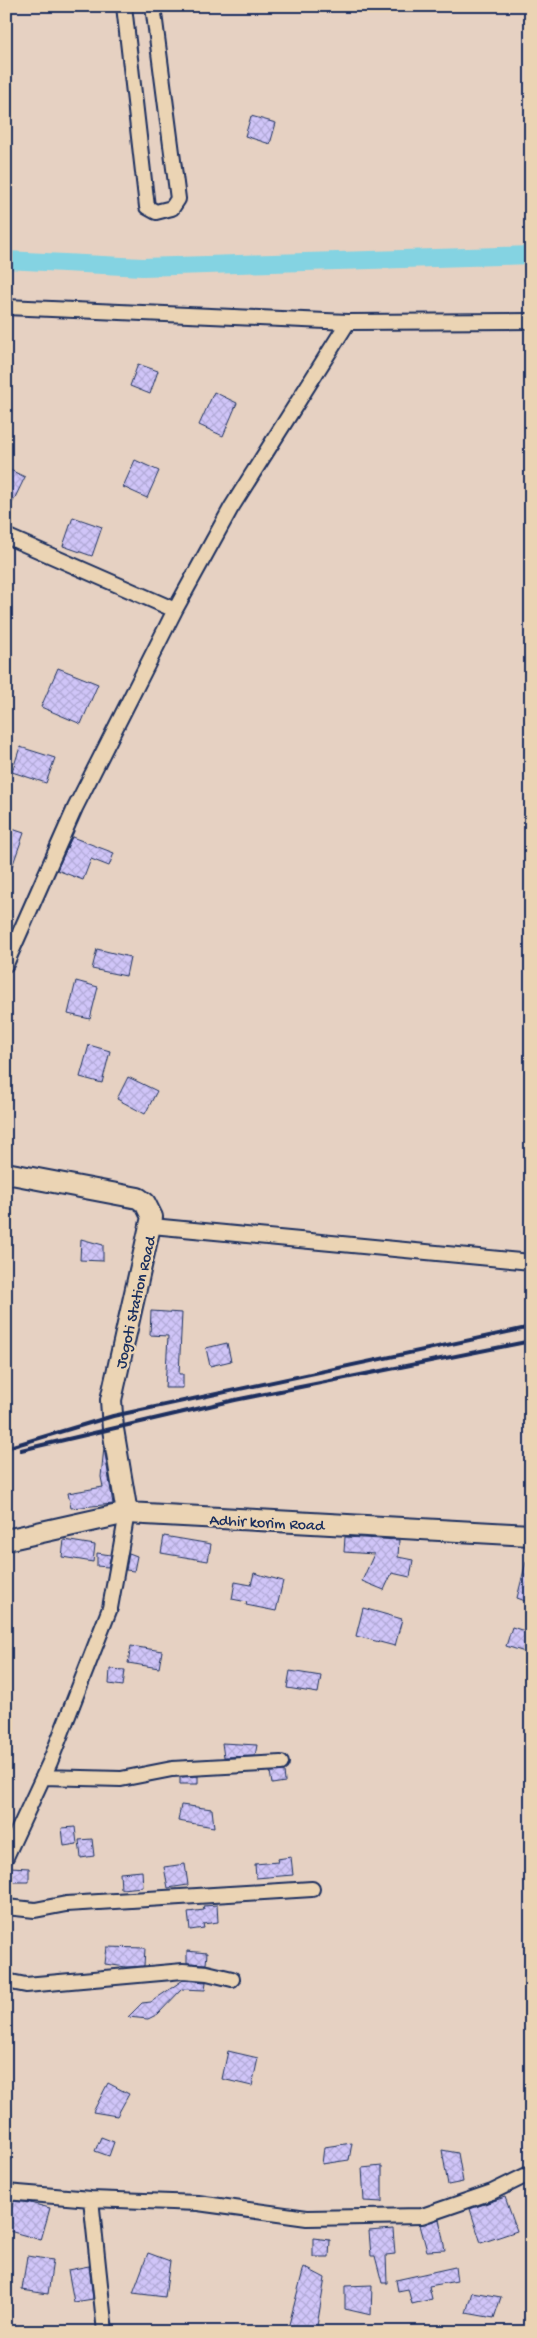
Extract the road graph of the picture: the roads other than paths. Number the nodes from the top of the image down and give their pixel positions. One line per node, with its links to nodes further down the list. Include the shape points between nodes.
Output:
1 (124, 6): 2 (street, via 147,207 156,212 172,208 178,199)
2 (153, 6)
3 (6, 307): 5 (street)
4 (531, 321): 5 (street)
5 (348, 322): 7 (street, via 231,508)
6 (6, 536): 7 (street)
7 (175, 610): 8 (street, via 75,808)
8 (6, 964)
9 (6, 1174): 10 (main road, Jogoti Station Road, via 138,1198 149,1209)
10 (152, 1226): 11 (street); 12 (main road, Jogoti Station Road, via 111,1400)
11 (531, 1262)
12 (127, 1513): 13 (main road, Adhir korim Road); 14 (main road, Adhir korim Road); 16 (street, via 110,1608)
13 (531, 1536)
14 (6, 1540)
15 (281, 1763): 16 (street, via 172,1769 121,1779)
16 (43, 1777): 17 (street)
17 (6, 1858)
18 (312, 1890): 19 (street, via 66,1904 35,1910)
19 (6, 1907)
20 (232, 1979): 21 (street, via 183,1972 26,1985)
21 (6, 1981)
22 (531, 2173): 24 (street, via 492,2192 422,2216 307,2218 198,2203)
23 (6, 2192): 24 (street)
24 (91, 2199): 25 (street)
25 (105, 2332)

